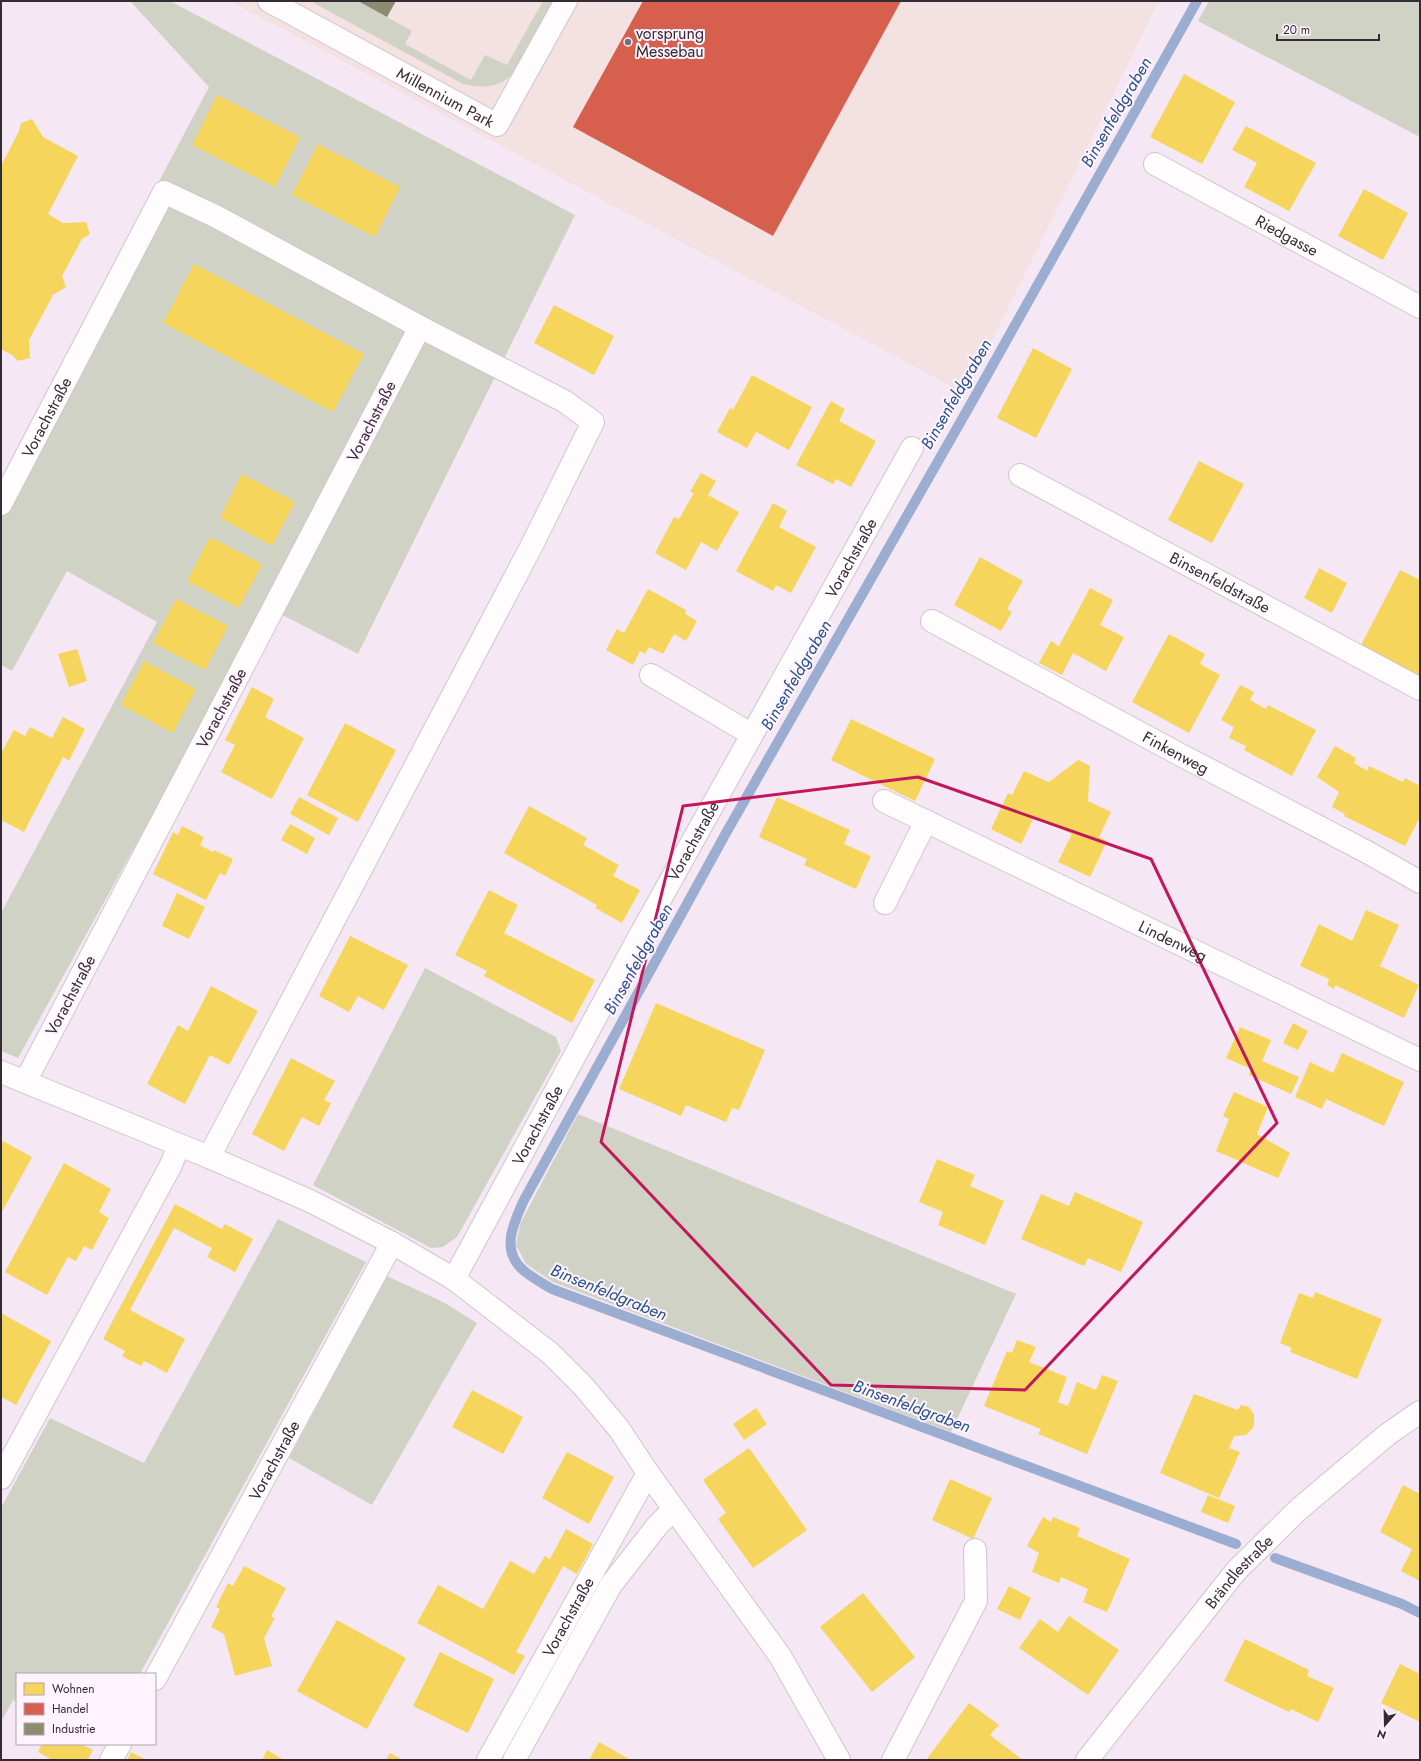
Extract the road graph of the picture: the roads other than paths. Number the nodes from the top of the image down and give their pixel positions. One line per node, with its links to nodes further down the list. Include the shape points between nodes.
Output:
1 (268, 1): 2 (street, Millennium Park, via 498,125)
2 (566, 1)
3 (1155, 164): 4 (street, Riedgasse)
4 (1420, 307)
5 (420, 327): 8 (street, Vorachstraße, via 217,217 164,192); 19 (street, Vorachstraße); 21 (street, via 564,401 593,422 531,547)
6 (912, 448): 12 (street, Vorachstraße)
7 (1020, 475): 11 (street, Binsenfeldstraße)
8 (1, 504)
9 (932, 621): 15 (street, Finkenweg)
10 (651, 675): 12 (street)
11 (1420, 689)
12 (751, 734): 23 (street, Vorachstraße)
13 (884, 801): 14 (street, Lindenweg)
14 (926, 821): 16 (street); 17 (street, Lindenweg)
15 (1420, 882)
16 (885, 904)
17 (1420, 1060)
18 (1, 1072): 19 (street)
19 (25, 1082): 20 (street)
20 (179, 1145): 21 (street); 26 (street)
21 (209, 1157): 22 (street, via 310,1201)
22 (392, 1242): 23 (street); 29 (street, Vorachstraße)
23 (454, 1279): 25 (street, via 550,1353 584,1386 619,1429)
24 (1420, 1412): 36 (street, Brändlestraße, via 1388,1434 1299,1509 1236,1571)
25 (648, 1473): 27 (street); 33 (street, Vorachstraße)
26 (1, 1478)
27 (674, 1509): 31 (street, via 780,1656); 34 (street, Vorachstraße, via 657,1526 611,1585)
28 (975, 1550): 35 (street, via 976,1601)
29 (156, 1677)
30 (119, 1745): 32 (street)
31 (832, 1758)
32 (111, 1760)
33 (488, 1760)
34 (514, 1760)
35 (893, 1760)
36 (1087, 1760)

